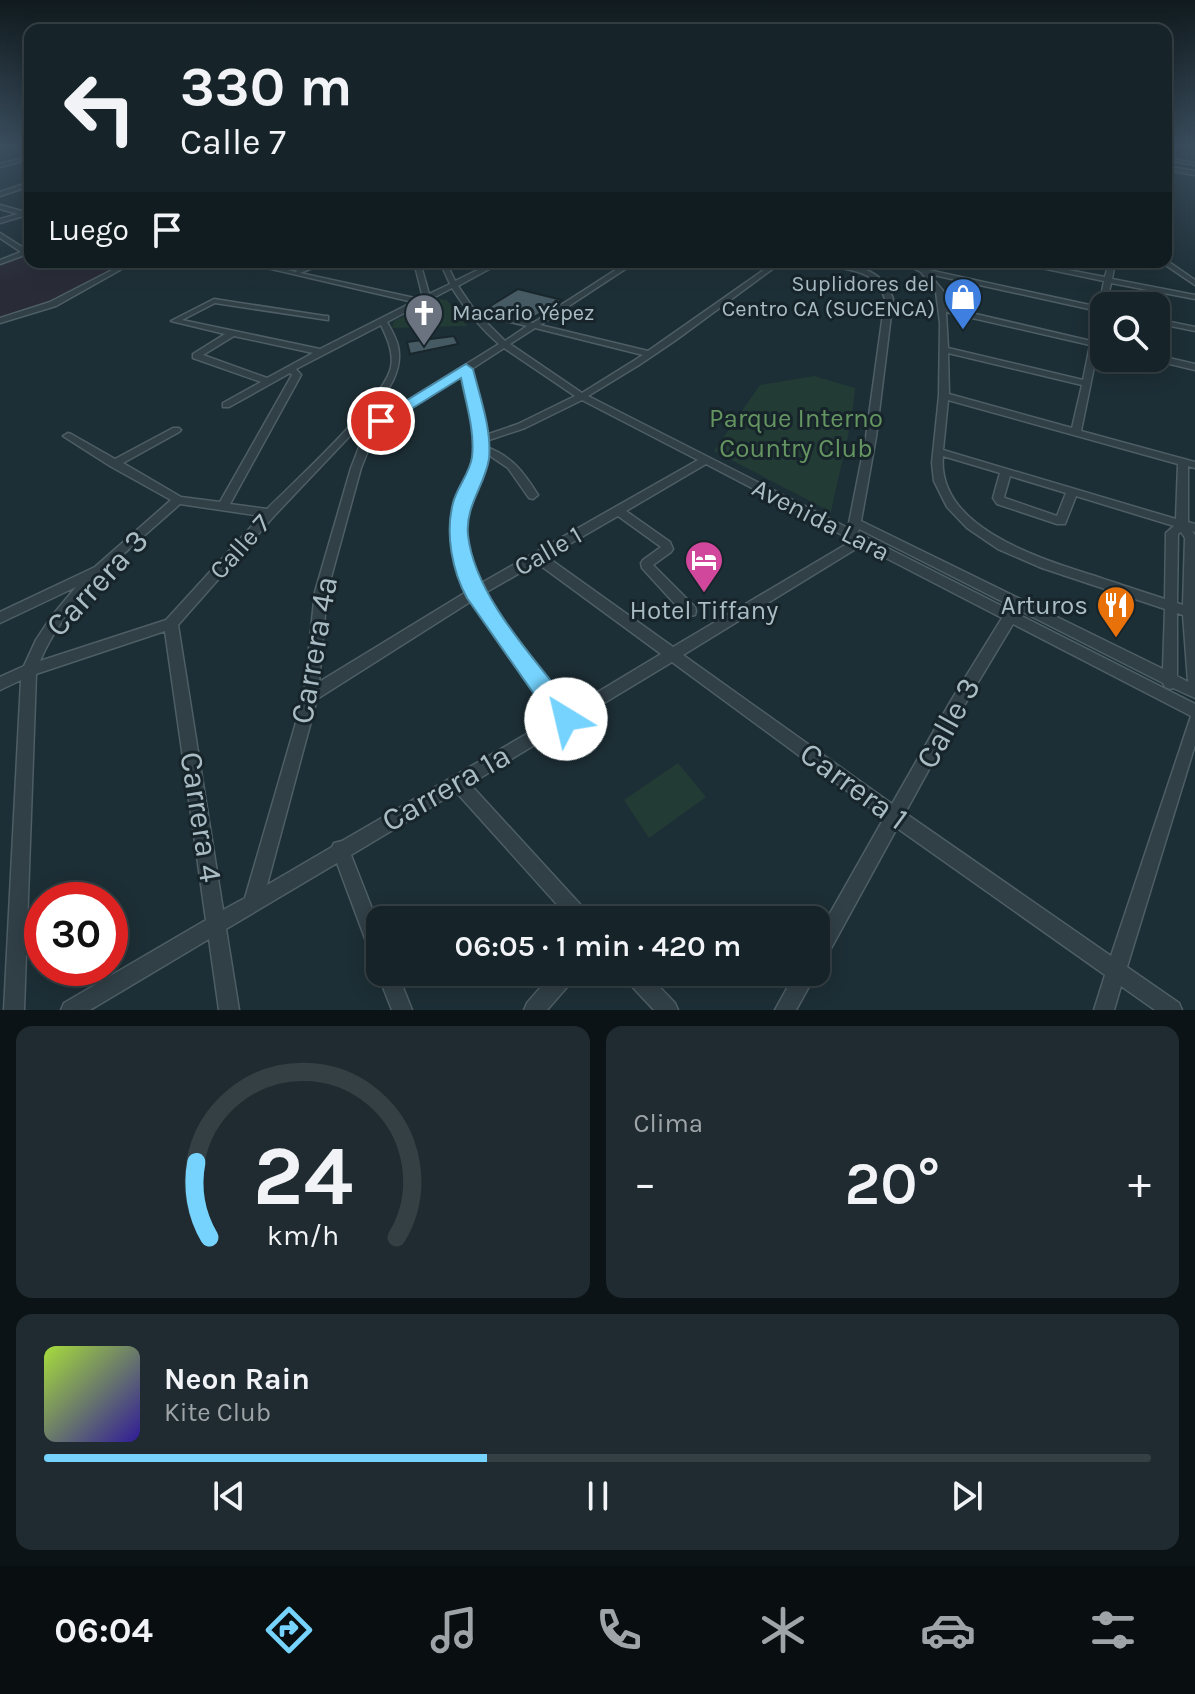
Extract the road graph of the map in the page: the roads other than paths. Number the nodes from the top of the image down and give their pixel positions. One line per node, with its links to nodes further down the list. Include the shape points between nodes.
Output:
1 (0, 207): 2 (street)
2 (24, 212)
3 (24, 214): 4 (street)
4 (0, 221)
5 (0, 235): 6 (street)
6 (24, 249)
7 (24, 253): 8 (street)
8 (0, 262)
9 (1172, 267): 25 (street)
10 (118, 268): 34 (street, via 67,297)
11 (274, 268): 23 (street)
12 (308, 268): 23 (street)
13 (418, 268): 29 (street)
14 (445, 268): 26 (street, Avenida Lara)
15 (487, 268): 26 (street)
16 (624, 268): 37 (street)
17 (771, 268): 44 (street)
18 (843, 268): 72 (street, via 877,278 887,288)
19 (916, 268): 22 (street)
20 (1046, 268): 24 (street)
21 (1110, 268): 24 (street)
22 (923, 271): 30 (street); 31 (street, via 940,292)
23 (297, 272): 29 (street)
24 (1107, 280): 27 (street); 28 (street)
25 (1195, 283)
26 (452, 286): 29 (street); 32 (street, Avenida Lara)
27 (1105, 292)
28 (1195, 297)
29 (424, 301): 35 (street)
30 (1090, 307)
31 (943, 309): 40 (street); 42 (street)
32 (470, 310): 37 (street); 41 (street, Avenida Lara)
33 (325, 318): 39 (street, via 214,301 175,321)
34 (0, 321)
35 (383, 322): 43 (street); 55 (street, Calle 7, via 394,344 395,367)
36 (1170, 324): 38 (street)
37 (533, 326): 41 (street); 44 (street)
38 (1195, 329)
39 (231, 334): 43 (street); 50 (street, via 196,356)
40 (1090, 342)
41 (502, 345): 48 (street); 52 (street, Avenida Lara)
42 (943, 349): 51 (street); 53 (street)
43 (321, 352): 49 (street)
44 (649, 354): 52 (street)
45 (1170, 361): 47 (street)
46 (1090, 364): 51 (street)
47 (1195, 367)
48 (466, 369): 56 (street); 60 (street)
49 (292, 370): 50 (street); 69 (street, via 295,379)
50 (269, 382): 54 (street)
51 (1087, 384): 58 (street)
52 (581, 396): 60 (street); 62 (street, Avenida Lara)
53 (944, 396): 58 (street); 61 (street)
54 (226, 405)
55 (362, 418): 56 (street); 71 (street, Calle 7)
56 (381, 421): 90 (street, Carrera 4a, via 356,468 321,592)
57 (176, 430): 64 (street)
58 (1076, 433): 63 (street)
59 (68, 436): 64 (street)
60 (481, 444): 67 (street, via 515,466); 77 (street, via 458,533)
61 (940, 452): 65 (street); 78 (street, via 939,481 951,504 1002,546)
62 (706, 460): 70 (street, Calle 1); 74 (street, Avenida Lara)
63 (1189, 463): 73 (street)
64 (114, 464): 68 (street)
65 (1006, 472): 66 (street); 66 (street, via 1001,501 1061,521)
66 (1072, 491): 73 (street)
67 (533, 495)
68 (178, 500): 69 (street); 76 (street, Carrera 3)
69 (224, 505): 71 (street)
70 (619, 511): 75 (street, Calle 1); 79 (street, via 666,545 648,568)
71 (270, 513): 83 (street, Calle 7)
72 (856, 523): 74 (street); 86 (street, Avenida Lara)
73 (1189, 526): 78 (street, via 1172,533); 80 (street)
74 (853, 538): 81 (street, Avenida Lara); 84 (street, Carrera 1a, via 850,547)
75 (538, 557): 77 (street, Calle 1); 84 (street, Carrera 1)
76 (104, 567): 82 (street); 85 (street, Carrera 3, via 59,619)
77 (475, 593): 90 (street, Calle 1); 93 (street)
78 (1171, 606): 80 (street); 86 (street)
79 (690, 611)
80 (1192, 613): 87 (street)
81 (1010, 617): 91 (street, Avenida Lara); 96 (street, Calle 3)
82 (0, 618)
83 (171, 624): 85 (street); 101 (street, Carrera 4)
84 (672, 654): 93 (street, Carrera 1a); 96 (street, Carrera 1)
85 (29, 670): 88 (street); 108 (street, Carrera 3)
86 (1170, 680): 89 (street, Avenida Lara); 91 (street)
87 (1195, 683)
88 (0, 684)
89 (1195, 692)
90 (311, 695): 98 (street, Carrera 4a)
91 (1173, 699): 92 (street, Avenida Lara)
92 (1195, 711)
93 (566, 719): 95 (street, Carrera 1a)
94 (1195, 723): 103 (street)
95 (458, 783): 97 (street, Carrera 1a); 99 (street)
96 (896, 817): 102 (street, Calle 3); 103 (street, Carrera 1)
97 (340, 849): 98 (street, Carrera 1a); 100 (street)
98 (253, 902): 101 (street, Carrera 1a)
99 (570, 906)
100 (366, 917)
101 (218, 926): 109 (street, Carrera 1a); 110 (street, Carrera 4)
102 (830, 932)
103 (1115, 970): 115 (street); 116 (street, Carrera 1)
104 (393, 986): 111 (street)
105 (555, 986): 112 (street)
106 (645, 986): 113 (street)
107 (799, 986): 114 (street)
108 (14, 1010)
109 (71, 1010)
110 (229, 1010)
111 (402, 1010)
112 (534, 1010)
113 (668, 1010)
114 (785, 1010)
115 (1104, 1010)
116 (1172, 1010)

